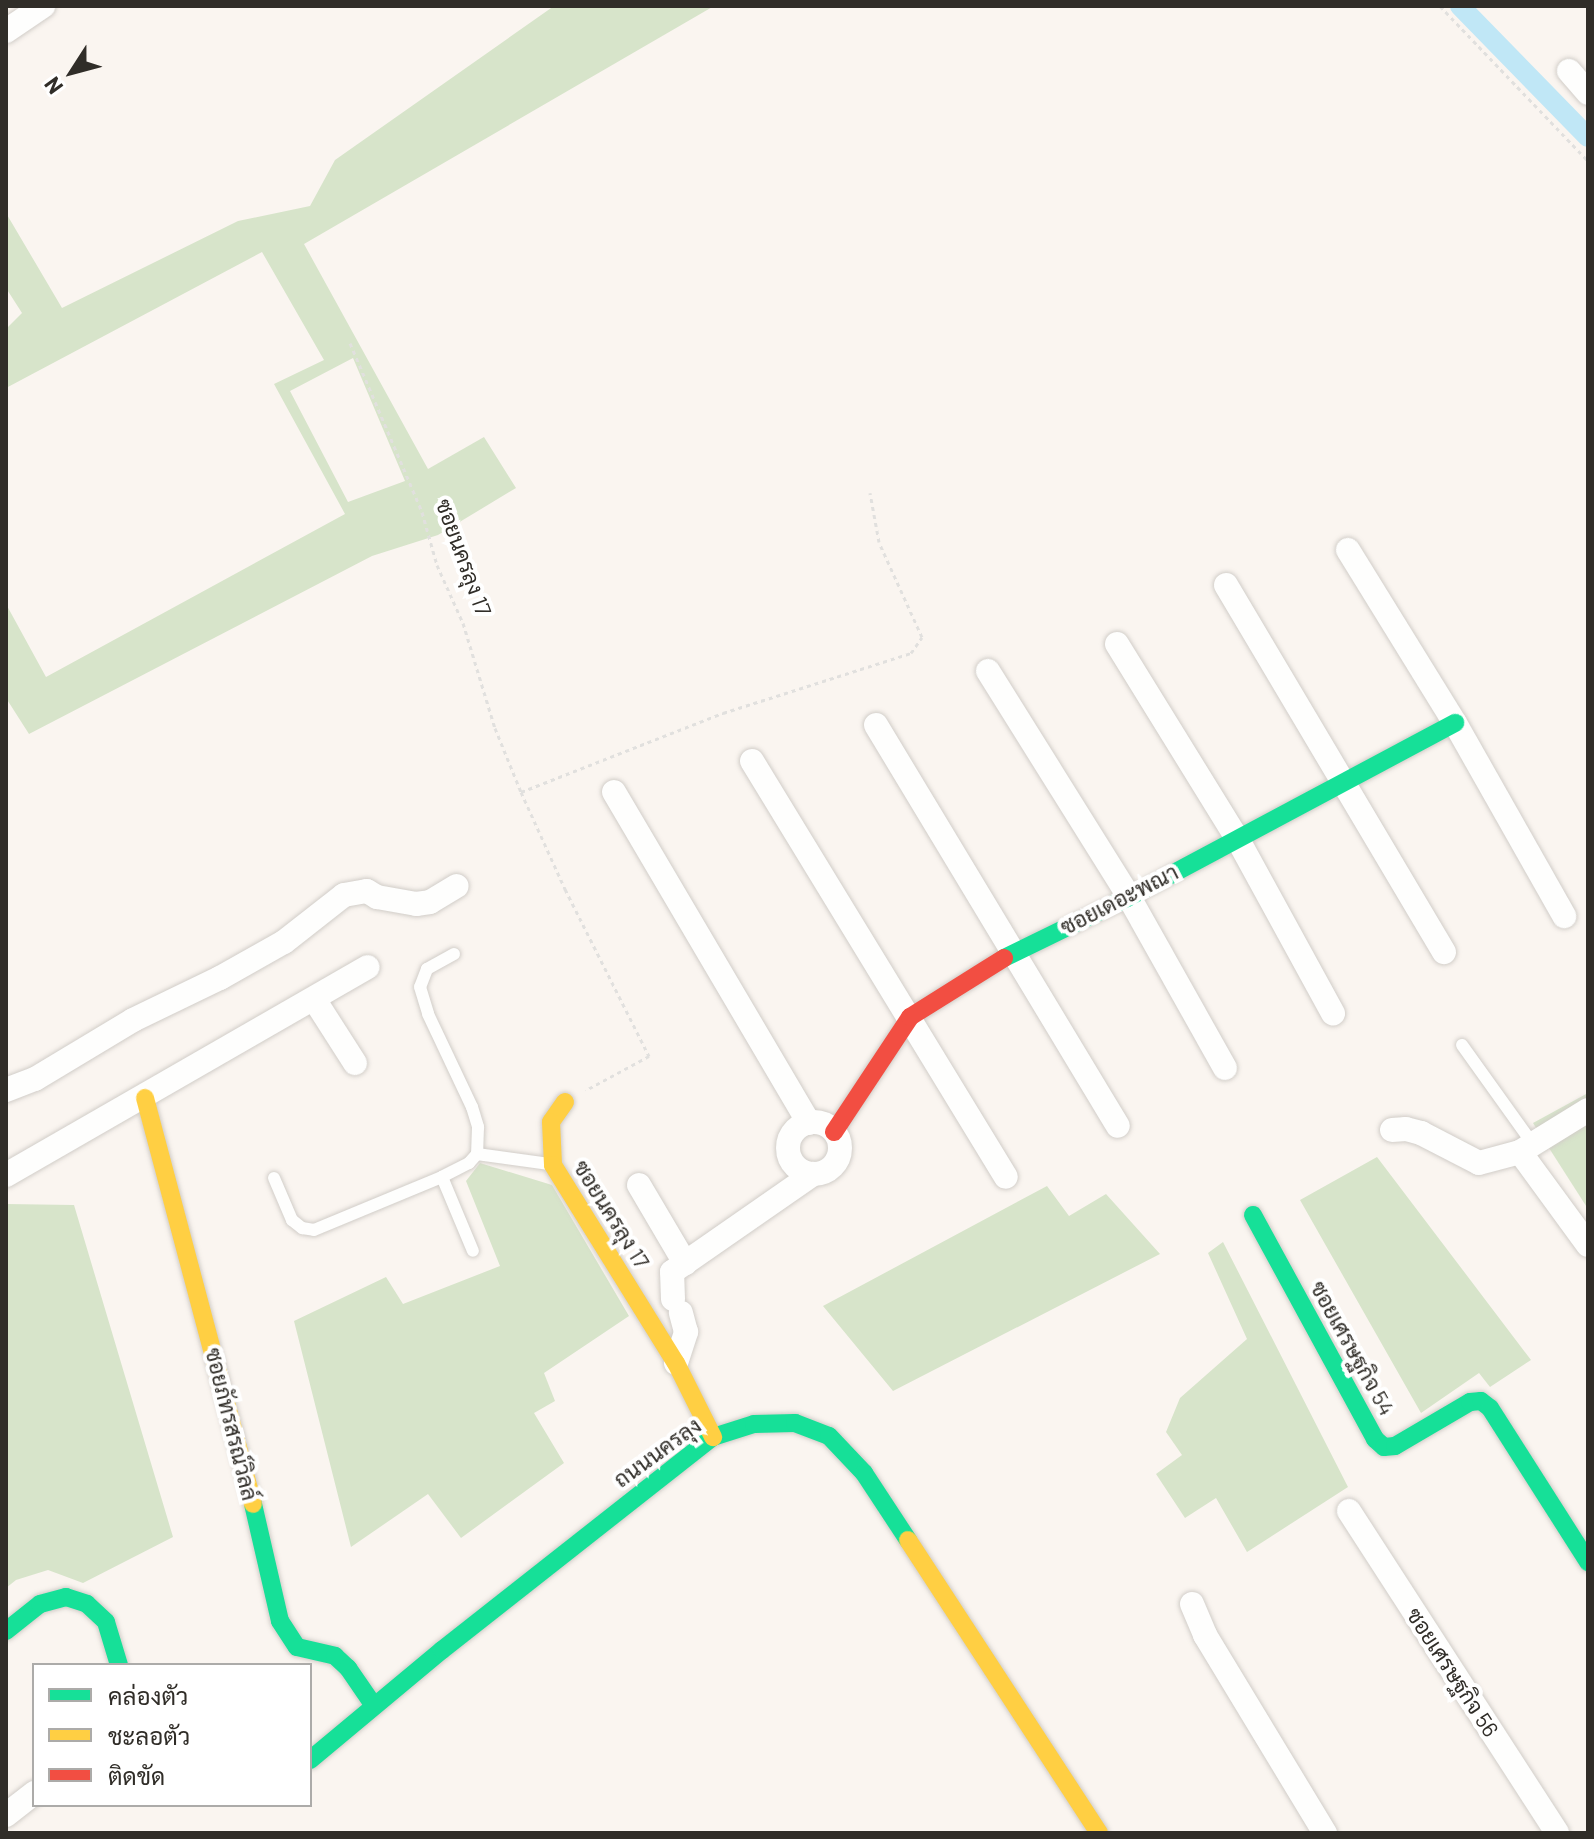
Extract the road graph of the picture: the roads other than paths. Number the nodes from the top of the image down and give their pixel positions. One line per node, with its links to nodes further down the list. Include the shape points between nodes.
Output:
1 (43, 6): 2 (street)
2 (6, 31)
3 (1569, 71): 4 (street)
4 (1588, 93)
5 (1348, 550): 9 (street)
6 (1226, 585): 12 (street)
7 (1117, 644): 14 (street)
8 (988, 671): 16 (street)
9 (1455, 723): 12 (street, ซอยเดอะพณา); 17 (street)
10 (876, 725): 18 (street)
11 (752, 761): 24 (street)
12 (1345, 782): 14 (street, ซอยเดอะพณา); 19 (street)
13 (614, 792): 32 (street)
14 (1237, 838): 16 (street, ซอยเดอะพณา); 23 (street)
15 (457, 886): 28 (street, via 416,904 367,891 344,895 284,942)
16 (1129, 897): 18 (street, ซอยเดอะพณา); 27 (street)
17 (1564, 916)
18 (1015, 951): 24 (street, ซอยเดอะพณา); 33 (street)
19 (1444, 952)
20 (454, 954): 37 (lane, via 427,969 420,987 472,1107)
21 (367, 967): 22 (street)
22 (314, 999): 26 (street); 29 (street)
23 (1333, 1013)
24 (910, 1017): 35 (street, ซอยเดอะพณา); 42 (street)
25 (1462, 1045): 36 (lane)
26 (355, 1063)
27 (1225, 1068)
28 (6, 1090)
29 (145, 1098): 40 (street); 56 (street, ซอยภัทรสรณ์วิลล์, via 242,1456 280,1621 297,1647 335,1656)
30 (565, 1102): 38 (street, ซอยนครลุง 17, via 551,1122)
31 (1588, 1110): 36 (street)
32 (809, 1123): 35 (street); 39 (street, via 795,1131 788,1146 792,1162)
33 (1118, 1126)
34 (1392, 1130): 36 (street, via 1421,1133 1479,1163)
35 (834, 1132): 39 (street, ซอยเดอะพณา, via 840,1147 836,1162)
36 (1526, 1148): 46 (street)
37 (477, 1154): 38 (lane); 41 (lane)
38 (553, 1165): 49 (street, ซอยนครลุง 17)
39 (813, 1174): 48 (street, ซอยเดอะพณา)
40 (6, 1175)
41 (442, 1177): 43 (lane, via 314,1230 292,1220); 47 (lane)
42 (1006, 1177)
43 (274, 1178)
44 (639, 1185): 48 (street)
45 (1253, 1215): 52 (street, ซอยเศรษฐกิจ 54, via 1375,1439 1384,1447 1395,1446 1470,1402 1481,1401)
46 (1588, 1245)
47 (473, 1251)
48 (685, 1263): 49 (street, via 672,1272 686,1332)
49 (676, 1363): 50 (street, ซอยนครลุง 17)
50 (713, 1437): 56 (street, ถนนนครลุง); 60 (street, ถนนนครลุง, via 754,1424 795,1423 829,1436 847,1453)
51 (1349, 1511): 62 (street, ซอยเศรษฐกิจ 56)
52 (1588, 1562)
53 (1192, 1604): 61 (street, via 1205,1635)
54 (6, 1631): 55 (street, via 40,1604 66,1597 87,1604 106,1622)
55 (118, 1663)
56 (374, 1706): 57 (street, ถนนนครลุง)
57 (312, 1758)
58 (32, 1795): 59 (street)
59 (6, 1815)
60 (1099, 1833)
61 (1325, 1833)
62 (1557, 1833)

